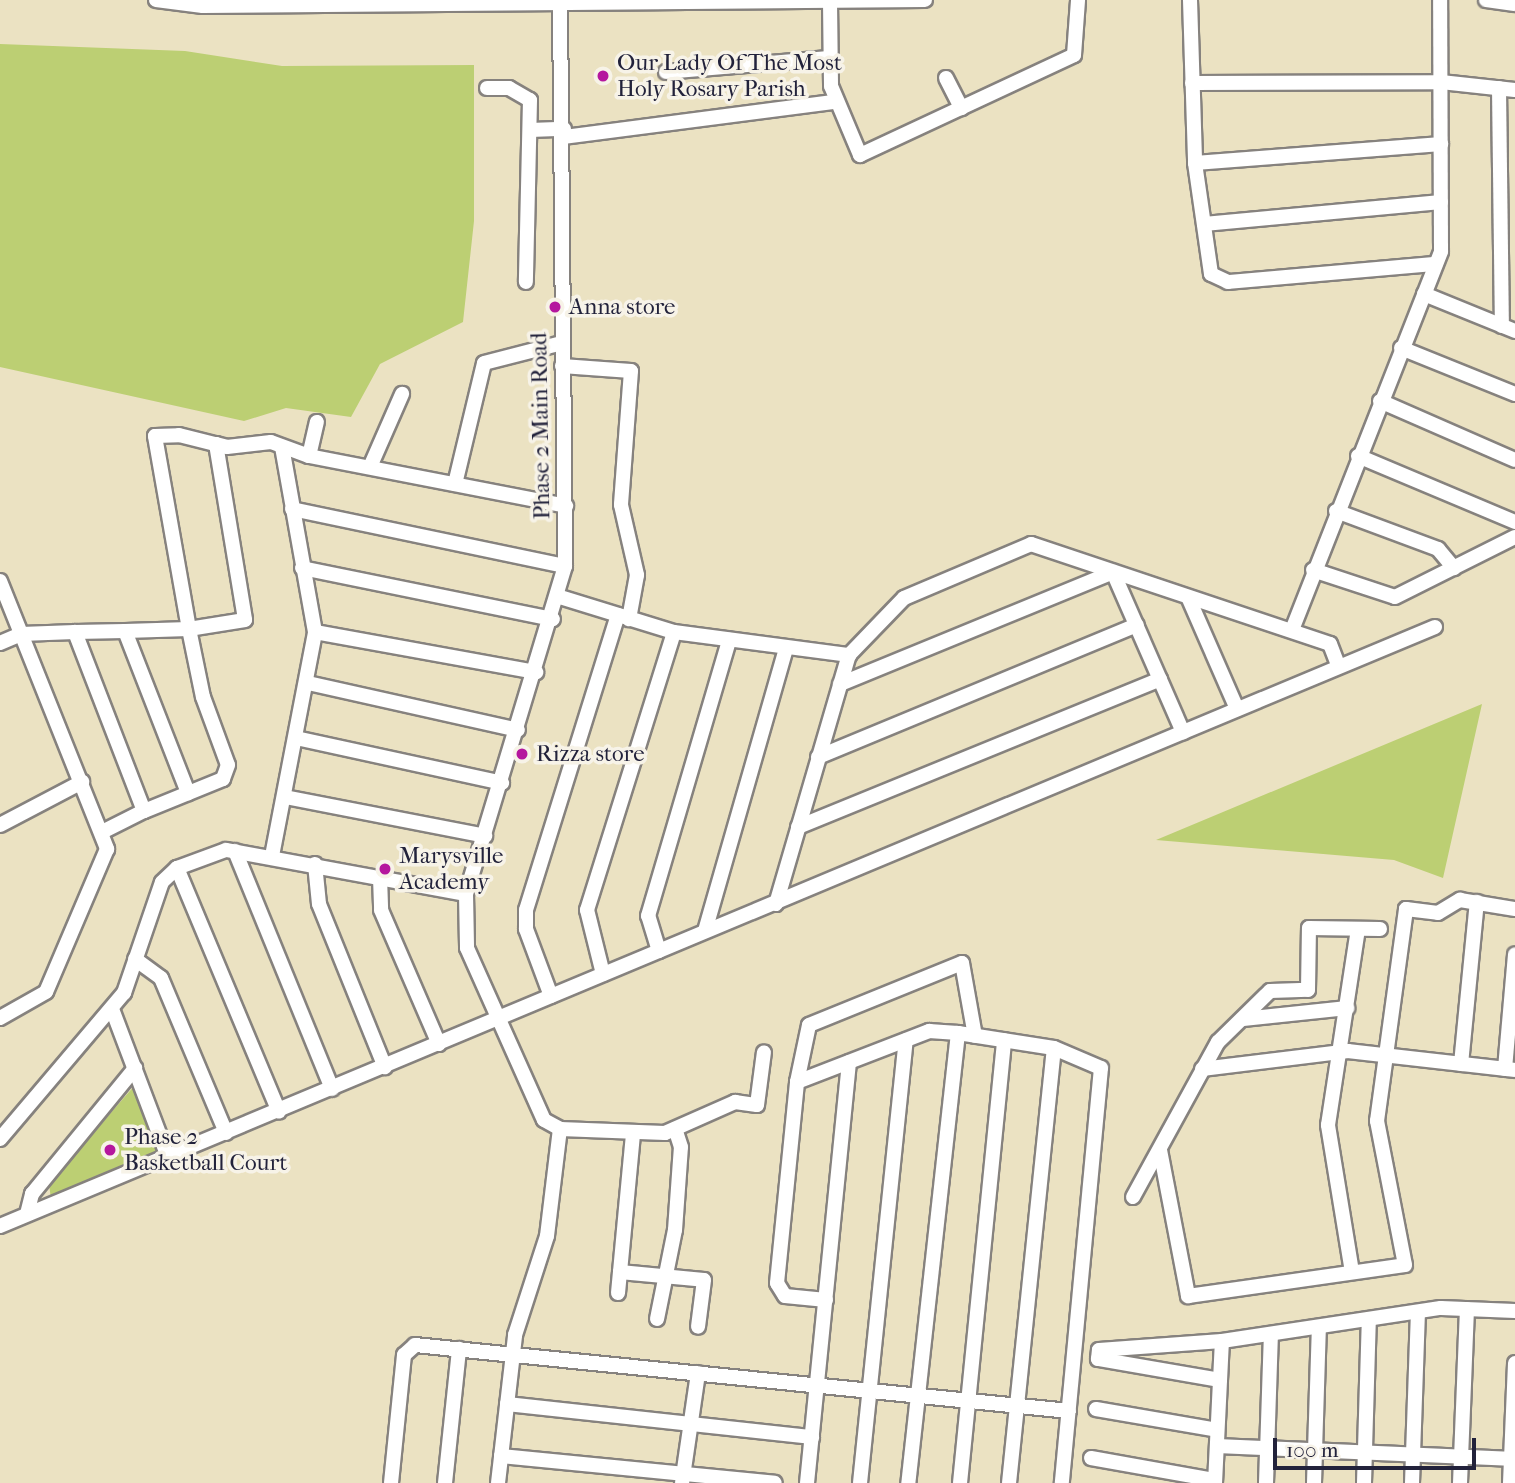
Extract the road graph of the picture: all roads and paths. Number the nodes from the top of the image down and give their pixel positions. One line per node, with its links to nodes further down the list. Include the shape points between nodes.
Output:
1 (156, 0): 9 (street, via 203,6)
2 (925, 0): 8 (street)
3 (1078, 0): 22 (street, via 1074,55)
4 (1190, 0): 17 (street)
5 (1440, 0): 16 (street)
6 (1486, 0): 11 (street)
7 (677, 1): 10 (street); 12 (street)
8 (856, 1): 10 (street)
9 (448, 2): 12 (street)
10 (830, 2): 13 (street)
11 (1511, 2)
12 (560, 3): 24 (street, Phase 2 Main Road)
13 (830, 58): 14 (street); 21 (street)
14 (666, 72)
15 (947, 78): 22 (street)
16 (1441, 82): 17 (street); 19 (street); 25 (street)
17 (1192, 83): 26 (street)
18 (487, 88): 23 (street, via 509,88 530,100)
19 (1499, 88): 20 (street); 32 (street)
20 (1515, 90)
21 (834, 102): 22 (street, via 860,155); 24 (street)
22 (961, 107)
23 (530, 130): 24 (street); 30 (street)
24 (564, 133): 33 (street, Phase 2 Main Road)
25 (1441, 144): 26 (street); 27 (street)
26 (1195, 163): 28 (street)
27 (1441, 202): 28 (street); 29 (street)
28 (1204, 223): 29 (street, via 1211,274 1228,282)
29 (1435, 264): 31 (street)
30 (526, 282)
31 (1424, 294): 32 (street); 34 (street)
32 (1508, 329)
33 (562, 343): 35 (street, Phase 2 Main Road); 46 (street, via 484,363)
34 (1401, 348): 37 (street); 38 (street)
35 (562, 366): 47 (street, Phase 2 Main Road); 60 (street, via 631,371 621,505 637,575)
36 (402, 394): 45 (street)
37 (1515, 394)
38 (1380, 401): 43 (street); 44 (street)
39 (317, 422): 42 (street)
40 (216, 444): 41 (street, via 262,440); 64 (street, via 245,620); 64 (street, via 155,436)
41 (282, 447): 42 (street); 48 (street)
42 (309, 456): 45 (street)
43 (1358, 456): 49 (street); 50 (street)
44 (1515, 460)
45 (370, 467): 46 (street)
46 (455, 484): 47 (street)
47 (566, 506): 52 (street, Phase 2 Main Road)
48 (292, 509): 52 (street); 53 (street)
49 (1336, 511): 54 (street, via 1438,549); 55 (street)
50 (1515, 522)
51 (1515, 537): 54 (street)
52 (565, 566): 58 (street, Phase 2 Main Road)
53 (302, 568): 61 (street); 68 (street)
54 (1454, 568): 55 (street, via 1395,597)
55 (1313, 570): 65 (street)
56 (1114, 572): 59 (street); 62 (street); 74 (street, via 1031,544 904,598); 79 (street)
57 (0, 581): 70 (street)
58 (560, 597): 60 (street); 61 (street, Phase 2 Main Road)
59 (1189, 599): 65 (street); 80 (street)
60 (624, 617): 69 (street); 110 (street, via 526,910 526,929)
61 (553, 618): 76 (street, Phase 2 Main Road)
62 (1137, 625): 77 (street); 84 (street)
63 (1435, 627): 75 (street)
64 (189, 629): 66 (street); 87 (street, via 203,697 228,765 223,779)
65 (1292, 629): 75 (street, via 1334,647)
66 (125, 631): 67 (street); 87 (street)
67 (75, 632): 70 (street); 89 (street)
68 (315, 632): 76 (street); 78 (street)
69 (674, 632): 71 (street); 109 (street, via 587,910)
70 (21, 634): 72 (street); 85 (street)
71 (729, 640): 73 (street); 106 (street, via 648,916)
72 (0, 643)
73 (786, 648): 74 (street); 105 (street)
74 (849, 655): 79 (street)
75 (1338, 665): 80 (street)
76 (536, 672): 81 (street, Phase 2 Main Road)
77 (1160, 679): 82 (street); 91 (street)
78 (307, 683): 81 (street); 83 (street)
79 (841, 684): 84 (street)
80 (1237, 709): 82 (street)
81 (518, 730): 86 (street, Phase 2 Main Road)
82 (1183, 732): 101 (street)
83 (296, 738): 86 (street); 88 (street)
84 (818, 757): 91 (street)
85 (82, 782): 90 (street); 92 (street)
86 (502, 783): 93 (street, Phase 2 Main Road)
87 (188, 793): 89 (street)
88 (285, 797): 93 (street); 95 (street)
89 (144, 811): 92 (street)
90 (0, 825)
91 (798, 827): 101 (street)
92 (104, 831): 113 (street, via 107,849 46,992)
93 (485, 836): 99 (street, Phase 2 Main Road)
94 (235, 851): 95 (street); 97 (street); 132 (street)
95 (272, 856): 96 (street)
96 (316, 864): 98 (street); 127 (street, via 319,904)
97 (177, 868): 108 (street, via 162,882); 133 (street)
98 (380, 877): 99 (street); 120 (street, via 381,910)
99 (467, 894): 114 (street, Phase 2 Main Road, via 467,948)
100 (1477, 902): 102 (street); 124 (street, via 1460,900 1438,913 1406,909); 126 (street)
101 (776, 904): 105 (street)
102 (1515, 909)
103 (1358, 929): 104 (street); 112 (street); 115 (street, via 1309,928 1308,990 1270,991)
104 (1380, 929)
105 (705, 931): 106 (street)
106 (659, 951): 109 (street)
107 (1515, 954): 130 (street)
108 (135, 959): 111 (street); 136 (street, via 161,978)
109 (603, 974): 110 (street)
110 (551, 996): 114 (street)
111 (112, 1009): 128 (street); 138 (street)
112 (1347, 1009): 115 (street); 123 (street)
113 (0, 1018)
114 (498, 1018): 120 (street); 134 (street, Phase 2 Main Road, via 544,1120)
115 (1243, 1019): 129 (street)
116 (958, 1033): 117 (street); 118 (street, via 929,1031); 165 (street)
117 (975, 1035): 119 (street); 131 (street, via 962,963 809,1026)
118 (906, 1040): 125 (street); 164 (street)
119 (1004, 1040): 121 (street); 166 (street)
120 (439, 1044): 127 (street)
121 (1054, 1048): 169 (street); 171 (street, via 1101,1068)
122 (764, 1052): 135 (street, via 757,1105 736,1102)
123 (1339, 1052): 124 (street); 129 (street); 145 (street, via 1328,1125)
124 (1387, 1055): 126 (street); 145 (street, via 1377,1121 1405,1265)
125 (849, 1062): 131 (street); 148 (street)
126 (1461, 1064): 130 (street)
127 (385, 1067): 132 (street)
128 (135, 1068): 140 (street); 142 (street, via 32,1194)
129 (1202, 1069): 139 (street)
130 (1510, 1070)
131 (797, 1082): 148 (street, via 777,1283 785,1297)
132 (332, 1089): 133 (street)
133 (279, 1112): 136 (street)
134 (560, 1129): 137 (street); 159 (street, via 547,1236)
135 (675, 1129): 137 (street); 146 (street, via 681,1154)
136 (226, 1133): 140 (street)
137 (633, 1135): 144 (street)
138 (0, 1139)
139 (1160, 1150): 141 (street); 145 (street, via 1188,1296)
140 (168, 1157): 142 (street)
141 (1133, 1197)
142 (27, 1214): 143 (street)
143 (0, 1226)
144 (621, 1272): 146 (street); 147 (street)
145 (1352, 1272)
146 (667, 1276): 152 (street); 154 (street, via 704,1280)
147 (618, 1293)
148 (826, 1300): 163 (street)
149 (1467, 1309): 150 (street); 151 (street); 181 (street)
150 (1515, 1311)
151 (1418, 1312): 153 (street); 180 (street)
152 (657, 1319)
153 (1369, 1319): 155 (street); 178 (street)
154 (698, 1327)
155 (1320, 1327): 156 (street); 177 (street)
156 (1271, 1334): 157 (street); 176 (street)
157 (1222, 1341): 162 (street); 162 (street, via 1099,1350 1098,1359)
158 (459, 1349): 159 (street); 186 (street, via 415,1345 404,1355); 187 (street)
159 (513, 1354): 161 (street); 168 (street)
160 (1515, 1363): 167 (street)
161 (698, 1373): 163 (street); 172 (street)
162 (1220, 1380): 173 (street)
163 (817, 1385): 164 (street); 174 (street)
164 (869, 1391): 165 (street); 191 (street)
165 (917, 1395): 166 (street); 192 (street)
166 (968, 1400): 169 (street); 193 (street)
167 (1514, 1401): 183 (street)
168 (507, 1404): 172 (street); 179 (street)
169 (1017, 1405): 171 (street); 194 (street)
170 (1096, 1409): 173 (street)
171 (1069, 1410): 195 (street)
172 (691, 1422): 174 (street); 184 (street)
173 (1217, 1430): 175 (street)
174 (812, 1437): 190 (street)
175 (1217, 1446): 176 (street); 185 (street)
176 (1268, 1449): 177 (street); 196 (street)
177 (1315, 1451): 178 (street); 197 (street)
178 (1365, 1454): 180 (street); 198 (street)
179 (501, 1456): 184 (street); 188 (street)
180 (1413, 1456): 181 (street); 199 (street)
181 (1461, 1457): 183 (street); 200 (street)
182 (1091, 1458): 185 (street)
183 (1513, 1459): 201 (street)
184 (683, 1478): 189 (street)
185 (1215, 1481)
186 (391, 1483)
187 (444, 1483)
188 (498, 1483)
189 (775, 1483)
190 (807, 1483)
191 (860, 1483)
192 (908, 1483)
193 (960, 1483)
194 (1009, 1483)
195 (1062, 1483)
196 (1266, 1483)
197 (1314, 1483)
198 (1364, 1483)
199 (1412, 1483)
200 (1460, 1483)
201 (1510, 1483)

